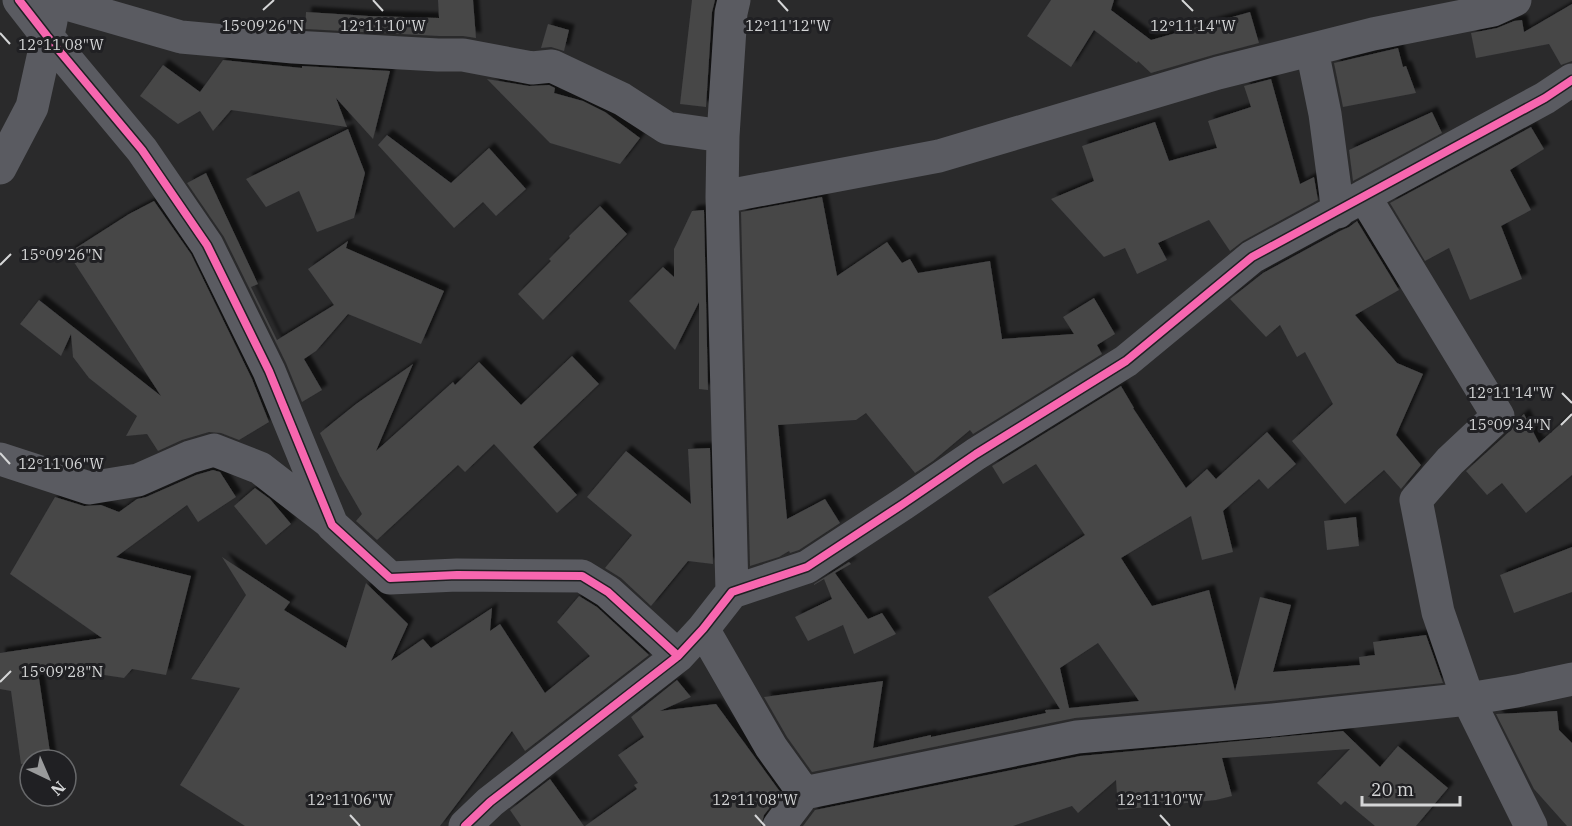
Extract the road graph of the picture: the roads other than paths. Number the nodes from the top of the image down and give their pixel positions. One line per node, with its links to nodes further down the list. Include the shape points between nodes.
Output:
1 (19, 0): 5 (street)
2 (734, 0): 8 (street)
3 (1515, 0): 6 (street, via 1493,10)
4 (56, 1): 5 (street); 8 (street, via 181,37 464,55 532,68 552,66 622,99 668,128)
5 (47, 36): 9 (street, via 32,107); 13 (street, via 142,150 207,245 269,371)
6 (1312, 50): 10 (street, via 1218,73 939,156); 11 (street, via 1325,114)
7 (1572, 80): 11 (street)
8 (723, 136): 10 (street)
9 (0, 168)
10 (722, 197): 14 (street)
11 (1351, 204): 14 (street, via 1252,257 1126,361 976,454 807,567); 18 (street, via 1498,416 1416,500 1438,612)
12 (0, 459): 13 (street, via 89,488 138,480 214,450 260,468)
13 (332, 525): 16 (street, via 390,578 582,576 608,592)
14 (732, 592): 15 (street)
15 (703, 629): 16 (street); 19 (street, via 771,747)
16 (678, 656): 20 (street, via 490,802)
17 (1572, 679): 18 (street)
18 (1468, 699): 19 (street, via 1077,736); 22 (street)
19 (804, 793): 21 (street)
20 (465, 826)
21 (779, 826)
22 (1531, 826)

